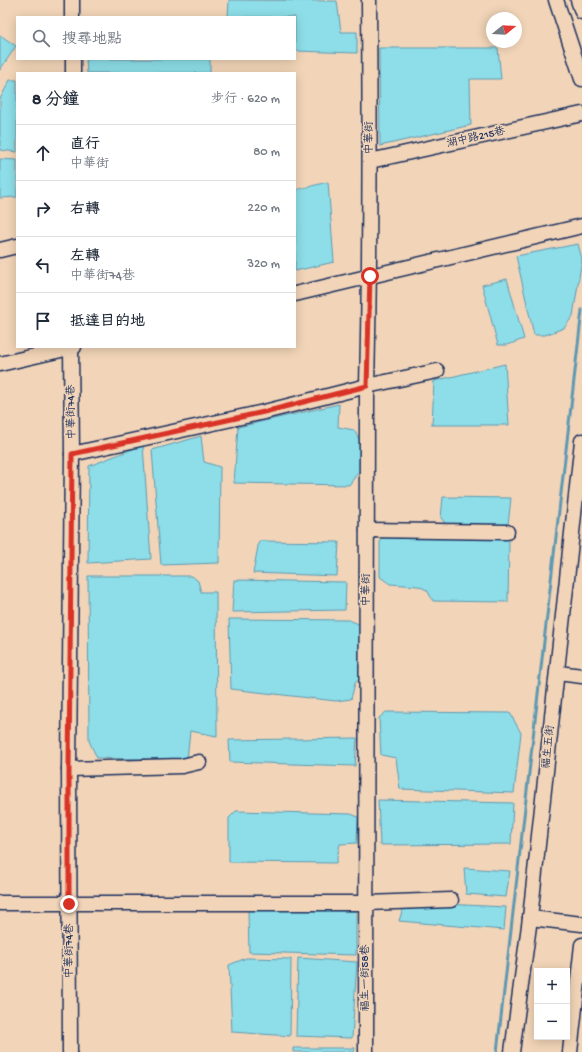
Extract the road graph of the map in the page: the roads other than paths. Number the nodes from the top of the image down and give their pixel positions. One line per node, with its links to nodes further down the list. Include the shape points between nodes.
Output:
1 (72, 0): 6 (street)
2 (369, 0): 11 (street, 中華街)
3 (556, 0): 9 (street)
4 (578, 0): 5 (street)
5 (582, 12)
6 (72, 16)
7 (73, 60): 8 (street)
8 (73, 72)
9 (582, 79)
10 (582, 114): 11 (street, 湖中路215巷)
11 (370, 161): 15 (street, 中華街)
12 (582, 226): 15 (street)
13 (16, 246): 14 (street)
14 (0, 250)
15 (370, 276): 16 (street); 21 (street, 中華街)
16 (296, 294)
17 (68, 348): 19 (street)
18 (72, 348): 23 (street, 中華街74巷)
19 (0, 364)
20 (437, 371): 21 (street)
21 (367, 386): 23 (street, via 264,412); 24 (street, 中華街)
22 (582, 442): 26 (street, 福生五街)
23 (72, 454): 29 (street, 中華街74巷)
24 (367, 530): 25 (street); 32 (street, 中華街)
25 (507, 532)
26 (558, 673): 27 (street); 34 (street, 福生五街)
27 (582, 676)
28 (199, 762): 29 (street, via 182,766)
29 (69, 769): 33 (street, 中華街74巷)
30 (451, 900): 32 (street)
31 (0, 903): 33 (street)
32 (367, 903): 33 (street); 38 (street, 福生一街58巷)
33 (69, 904): 37 (street, 中華街74巷)
34 (530, 918): 35 (street); 39 (street, 福生五街)
35 (582, 924)
36 (582, 945): 40 (street)
37 (70, 1052)
38 (366, 1052)
39 (512, 1052)
40 (570, 1052)

